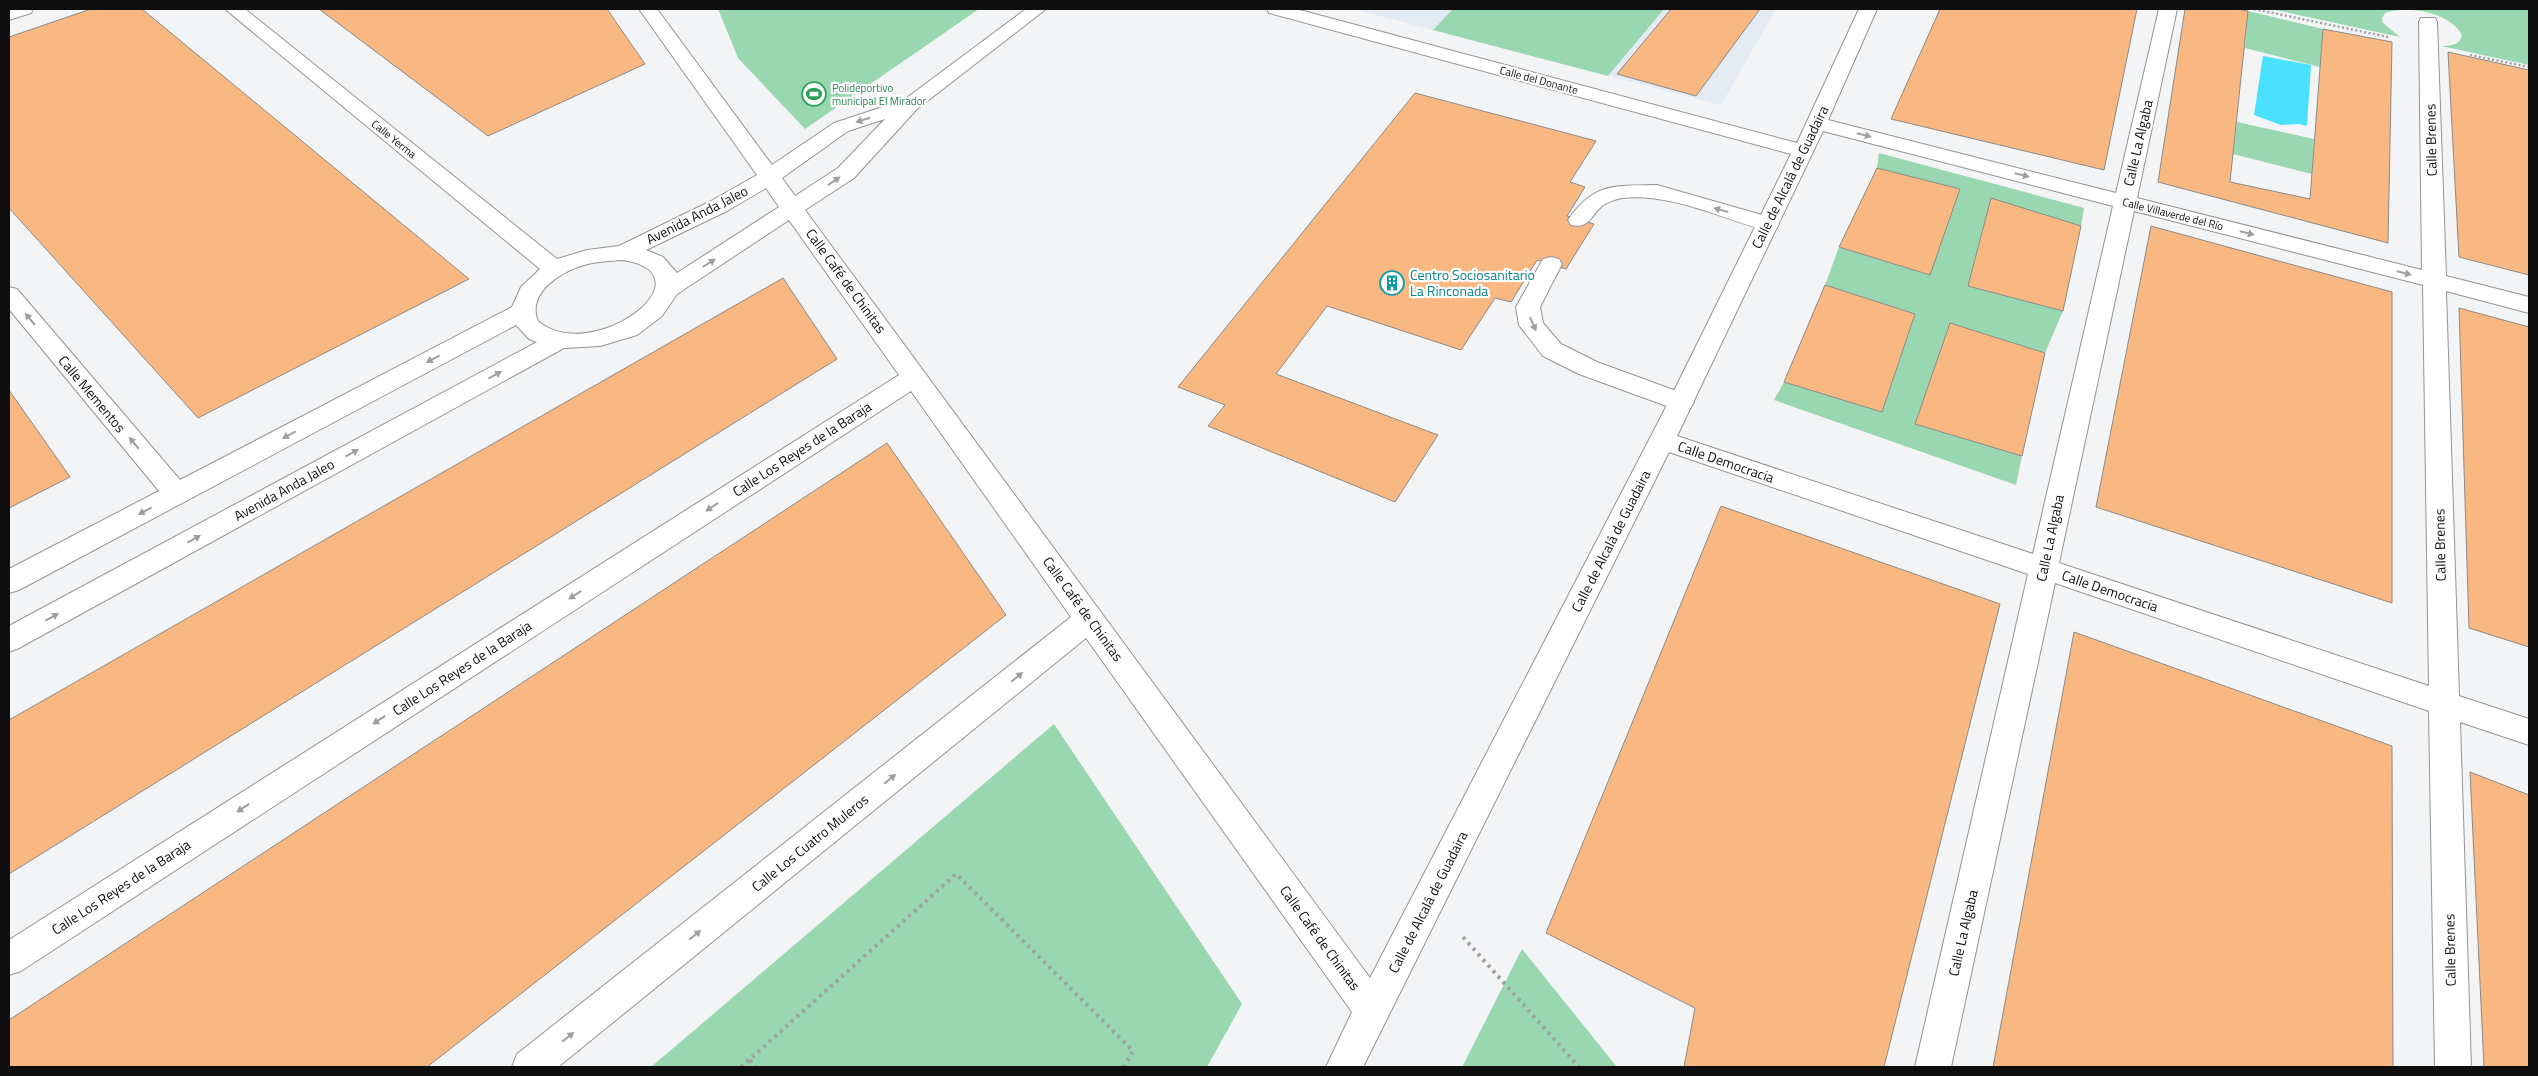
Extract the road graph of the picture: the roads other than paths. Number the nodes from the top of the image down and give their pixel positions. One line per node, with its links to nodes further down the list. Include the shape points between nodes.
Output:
1 (24, 9): 8 (street)
2 (234, 9): 20 (street, Calle Yerma)
3 (648, 9): 13 (street)
4 (1037, 9): 10 (street)
5 (1276, 9): 12 (street, Calle del Donante)
6 (1868, 9): 11 (street, Calle de Alcalá de Guadaira)
7 (2168, 9): 14 (street, Calle La Algaba)
8 (9, 14)
9 (2428, 22): 21 (street, Calle Brenes)
10 (910, 105): 13 (street, Avenida Anda Jaleo, one-way to 13, via 841,127); 15 (street, one-way to 10, via 846,173)
11 (1817, 123): 12 (street, Calle de Alcalá de Guadaira); 14 (street, Calle Villaverde del Río, one-way to 14)
12 (1803, 151): 17 (street, Calle de Alcalá de Guadaira)
13 (770, 177): 15 (street, Calle Café de Chinitas); 18 (street, Avenida Anda Jaleo)
14 (2125, 202): 21 (street, Calle Villaverde del Río, one-way to 21); 31 (street, Calle La Algaba)
15 (794, 208): 22 (street, one-way to 15); 27 (street, Calle Café de Chinitas)
16 (1580, 220): 17 (street, one-way to 16, via 1657,191 1618,192 1594,200)
17 (1768, 224): 28 (street, Calle de Alcalá de Guadaira)
18 (623, 253): 20 (street, via 592,256); 22 (street, via 643,256 659,265 667,275)
19 (1551, 264): 28 (street, one-way to 28, via 1528,307 1531,325 1552,350 1588,368)
20 (555, 269): 25 (street, via 537,282 525,298)
21 (2434, 280): 24 (street, Calle Villaverde del Río); 35 (street, Calle Brenes)
22 (668, 288): 26 (street, via 662,303 629,328 606,337)
23 (9, 294): 30 (street, Calle Mementos, one-way to 23)
24 (2529, 305)
25 (522, 312): 26 (street, via 528,326 541,335); 30 (street, one-way to 30)
26 (560, 340): 34 (street, Avenida Anda Jaleo, one-way to 26)
27 (915, 376): 33 (street, Calle Café de Chinitas); 37 (street, Calle Los Reyes de la Baraja, one-way to 37)
28 (1680, 402): 29 (street, Calle de Alcalá de Guadaira)
29 (1662, 440): 31 (street, Calle Democracia); 38 (street, Calle de Alcalá de Guadaira)
30 (177, 494): 32 (street, one-way to 32)
31 (2043, 568): 35 (street, Calle Democracia); 41 (street, Calle La Algaba)
32 (9, 582)
33 (1090, 619): 38 (street, Calle Café de Chinitas); 39 (street, Calle Los Cuatro Muleros, one-way to 33)
34 (9, 640)
35 (2444, 703): 36 (street, Calle Democracia); 42 (street, Calle Brenes)
36 (2529, 732)
37 (9, 959)
38 (1372, 1010): 40 (street, Calle de Alcalá de Guadaira)
39 (530, 1067)
40 (1344, 1067)
41 (1933, 1067)
42 (2453, 1067)

